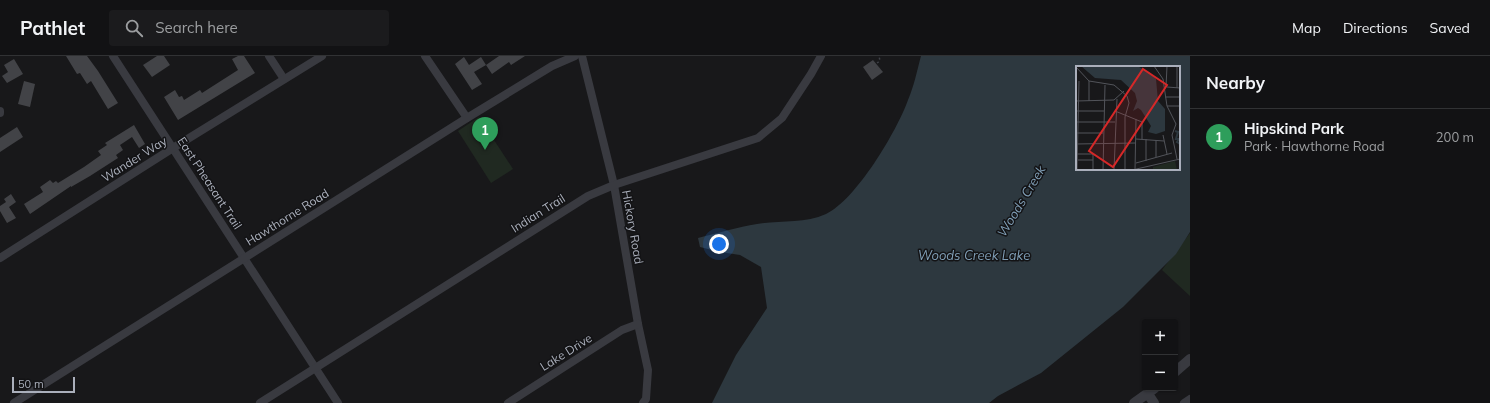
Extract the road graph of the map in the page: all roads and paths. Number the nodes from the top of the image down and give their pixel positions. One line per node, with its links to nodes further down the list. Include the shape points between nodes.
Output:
1 (113, 56): 12 (street, East Pheasant Trail)
2 (269, 56): 10 (street)
3 (322, 56): 10 (street, Wander Way)
4 (425, 56): 11 (street)
5 (575, 56): 11 (street, Hawthorne Road, via 552,66)
6 (582, 56): 13 (street, Hickory Road)
7 (821, 56): 13 (street, Indian Trail, via 782,118 758,138)
8 (879, 56): 9 (path)
9 (878, 64)
10 (284, 79): 12 (street, Wander Way)
11 (467, 118): 15 (street, Hawthorne Road)
12 (174, 148): 14 (street, Wander Way); 15 (street, East Pheasant Trail)
13 (614, 185): 16 (street, Hickory Road); 18 (street, Indian Trail, via 588,196)
14 (0, 258)
15 (244, 258): 18 (street, East Pheasant Trail); 22 (street, Hawthorne Road)
16 (638, 324): 25 (street, Lake Drive, via 622,330); 26 (street, Hickory Road, via 648,370 646,399)
17 (1190, 359): 19 (street)
18 (315, 368): 23 (street, Indian Trail); 24 (street, East Pheasant Trail)
19 (1178, 369)
20 (1152, 391): 27 (street); 28 (street)
21 (1190, 399): 29 (street)
22 (14, 403)
23 (260, 403)
24 (338, 403)
25 (508, 403)
26 (643, 403)
27 (1134, 403)
28 (1154, 403)
29 (1184, 403)

